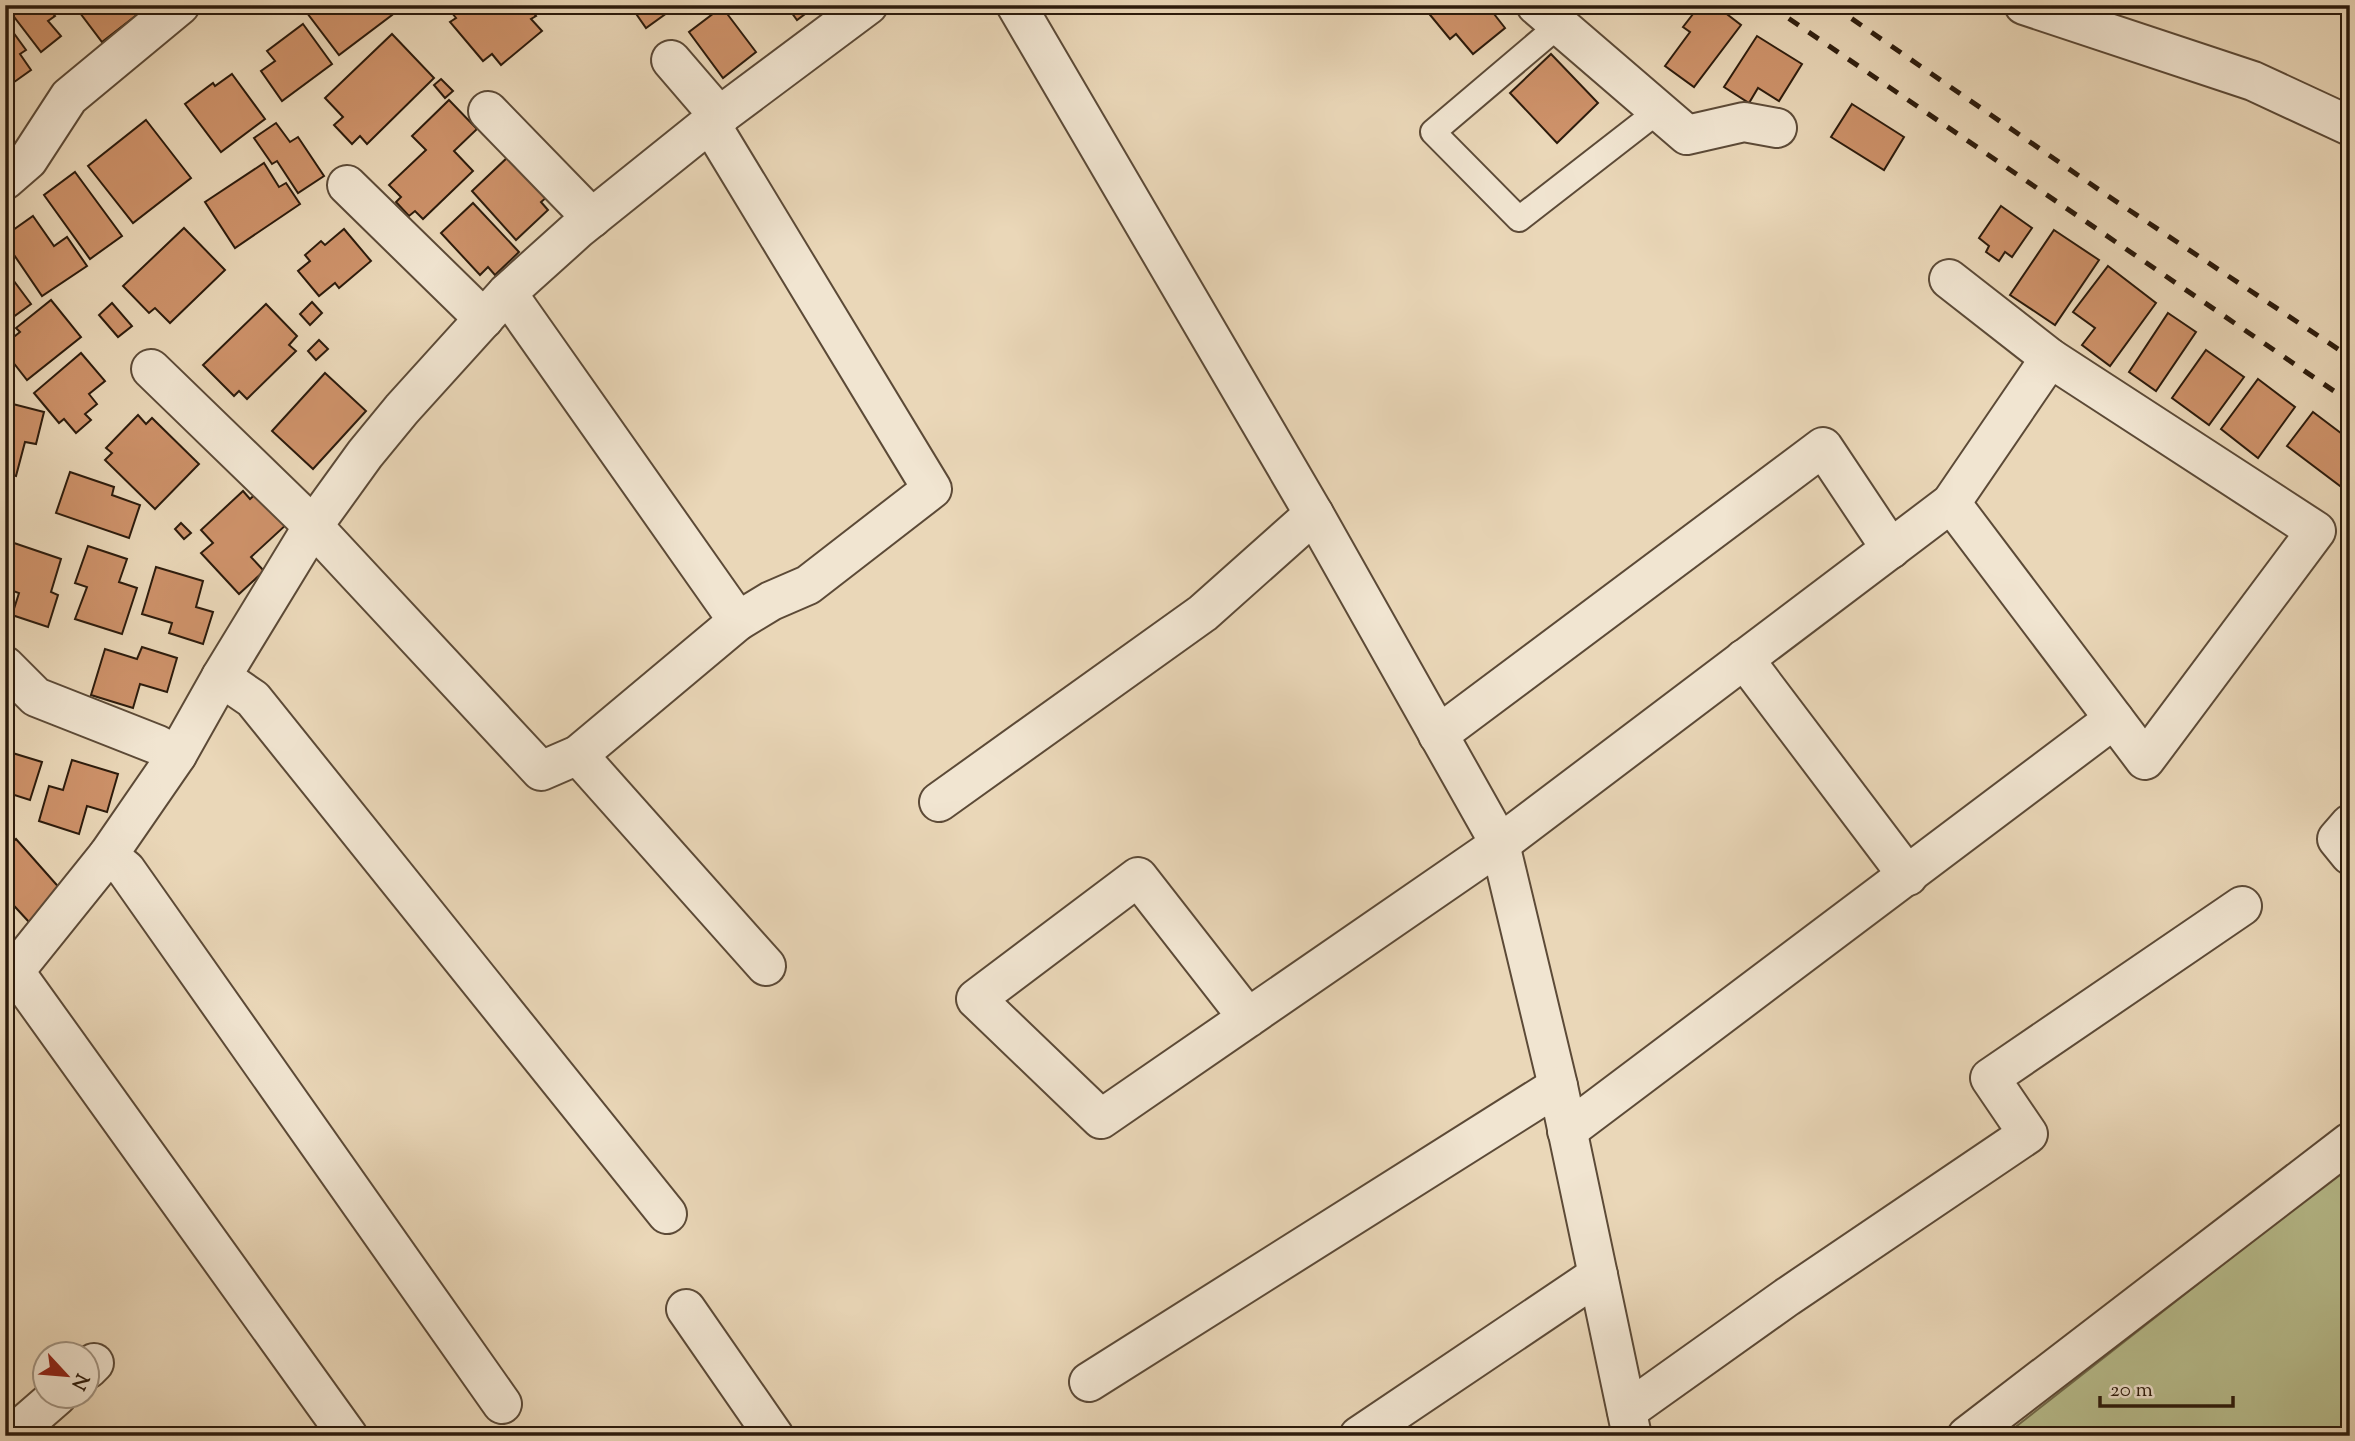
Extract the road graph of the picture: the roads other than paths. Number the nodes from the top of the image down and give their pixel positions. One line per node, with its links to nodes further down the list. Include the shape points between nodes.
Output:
1 (180, 5): 12 (street, via 68,97 28,160)
2 (868, 5): 9 (street)
3 (1016, 5): 20 (street)
4 (2024, 5): 10 (street, via 2253,81)
5 (1548, 15): 8 (street); 8 (lane, via 1433,132 1519,219)
6 (671, 60): 9 (street)
7 (488, 111): 14 (street)
8 (1658, 111): 11 (street, via 1687,135 1744,122)
9 (715, 120): 14 (street); 23 (street, via 932,489 808,584)
10 (2350, 127)
11 (1777, 128)
12 (5, 180)
13 (348, 185): 16 (street)
14 (592, 218): 16 (street)
15 (1949, 279): 17 (street)
16 (496, 306): 21 (street, via 402,409); 23 (street)
17 (2050, 358): 19 (street); 27 (street, via 2316,531 2145,760)
18 (151, 369): 21 (street)
19 (1951, 503): 22 (street); 27 (street)
20 (1314, 514): 28 (street); 31 (street, via 1203,613)
21 (313, 526): 26 (street); 30 (street, via 541,771)
22 (1891, 549): 24 (street); 28 (street, via 1823,447)
23 (738, 621): 30 (street)
24 (1744, 659): 33 (street); 36 (street)
25 (5, 666): 29 (street, via 36,697)
26 (221, 677): 29 (street); 44 (street, via 253,699)
27 (2114, 719): 36 (street)
28 (1438, 735): 33 (street)
29 (177, 755): 34 (street)
30 (578, 755): 38 (street)
31 (939, 802)
32 (2350, 824): 35 (street, via 2337,839)
33 (1500, 844): 40 (street); 41 (street)
34 (108, 855): 39 (street); 48 (street, via 126,870)
35 (2350, 855)
36 (1908, 876): 42 (street)
37 (2242, 906): 50 (street, via 1990,1078 2028,1134 1798,1289)
38 (766, 967)
39 (8, 980): 52 (street)
40 (1248, 1018): 40 (street, via 1101,1119 976,999 1138,877)
41 (1558, 1086): 42 (street); 47 (street)
42 (1567, 1131): 45 (street)
43 (2350, 1142): 55 (street)
44 (667, 1214)
45 (1598, 1275): 50 (street); 54 (street)
46 (686, 1309): 53 (street)
47 (1088, 1382)
48 (502, 1404)
49 (40, 1410): 51 (street)
50 (1629, 1423)
51 (11, 1436)
52 (348, 1436)
53 (774, 1436)
54 (1359, 1436)
55 (1967, 1436)

